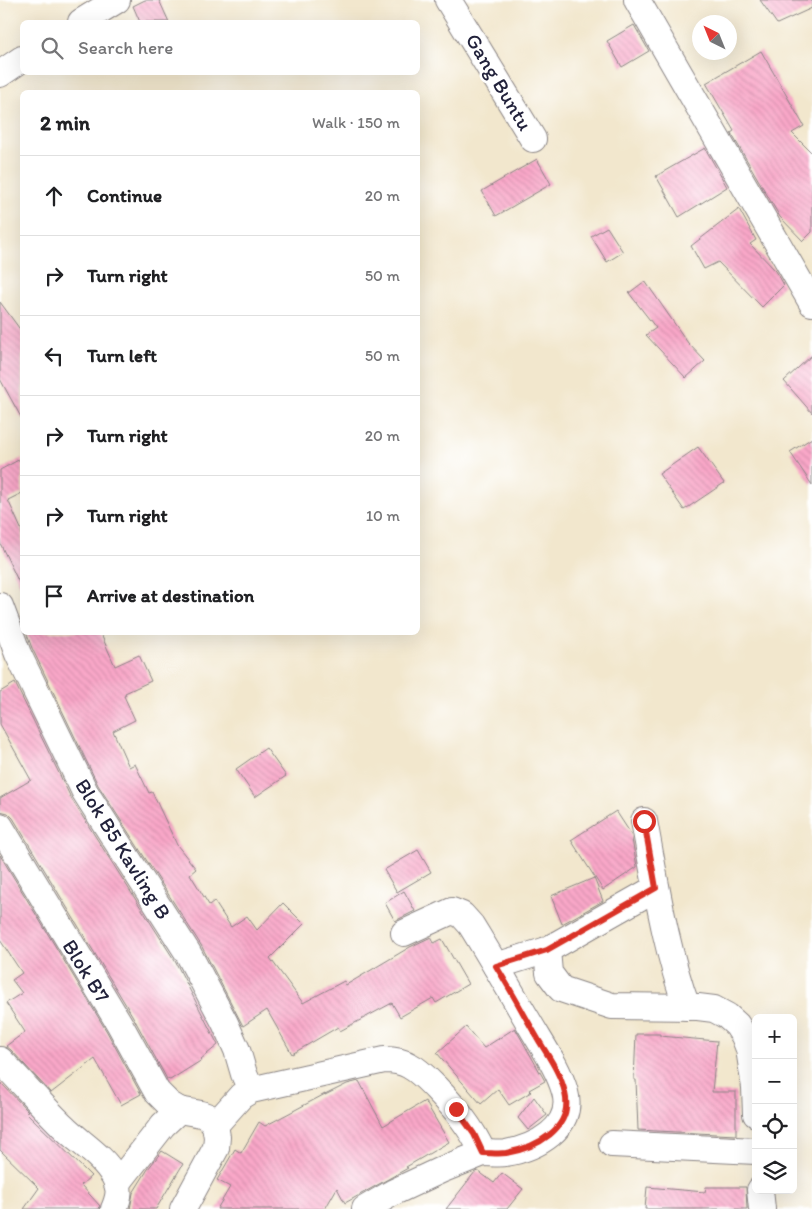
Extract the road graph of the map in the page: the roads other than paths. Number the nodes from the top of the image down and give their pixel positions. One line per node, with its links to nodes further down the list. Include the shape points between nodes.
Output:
1 (117, 0): 4 (street)
2 (448, 0): 7 (street, Gang Buntu)
3 (637, 0): 8 (street)
4 (84, 20)
5 (20, 60): 6 (street)
6 (0, 74)
7 (533, 139)
8 (812, 303)
9 (0, 606): 10 (street, Blok B5 Kavling B)
10 (9, 660): 19 (street, Blok B5 Kavling B, via 85,792 183,945 225,1023)
11 (644, 821): 13 (street)
12 (0, 826): 21 (street, Blok B7, via 157,1092)
13 (656, 888): 15 (street); 17 (street, via 672,962)
14 (404, 933): 16 (street, via 457,911 471,926)
15 (547, 950): 16 (street); 17 (street, via 549,973 561,989 612,1006)
16 (496, 966): 25 (street, via 559,1075 566,1094 565,1113 559,1127 547,1137 505,1153)
17 (686, 1007): 20 (street, via 714,1009 727,1016 741,1031 749,1049)
18 (0, 1060): 27 (street, via 65,1128 98,1156 114,1176)
19 (251, 1090): 22 (street, via 236,1100); 25 (street, via 360,1064 397,1061 422,1073 456,1109)
20 (755, 1104)
21 (179, 1110): 22 (street, via 209,1117); 27 (street, via 163,1125)
22 (214, 1125): 28 (street, via 216,1148)
23 (612, 1144): 24 (street)
24 (752, 1151)
25 (483, 1153): 29 (street, via 394,1192)
26 (760, 1194): 30 (street)
27 (116, 1196)
28 (183, 1209)
29 (365, 1209)
30 (762, 1209)

